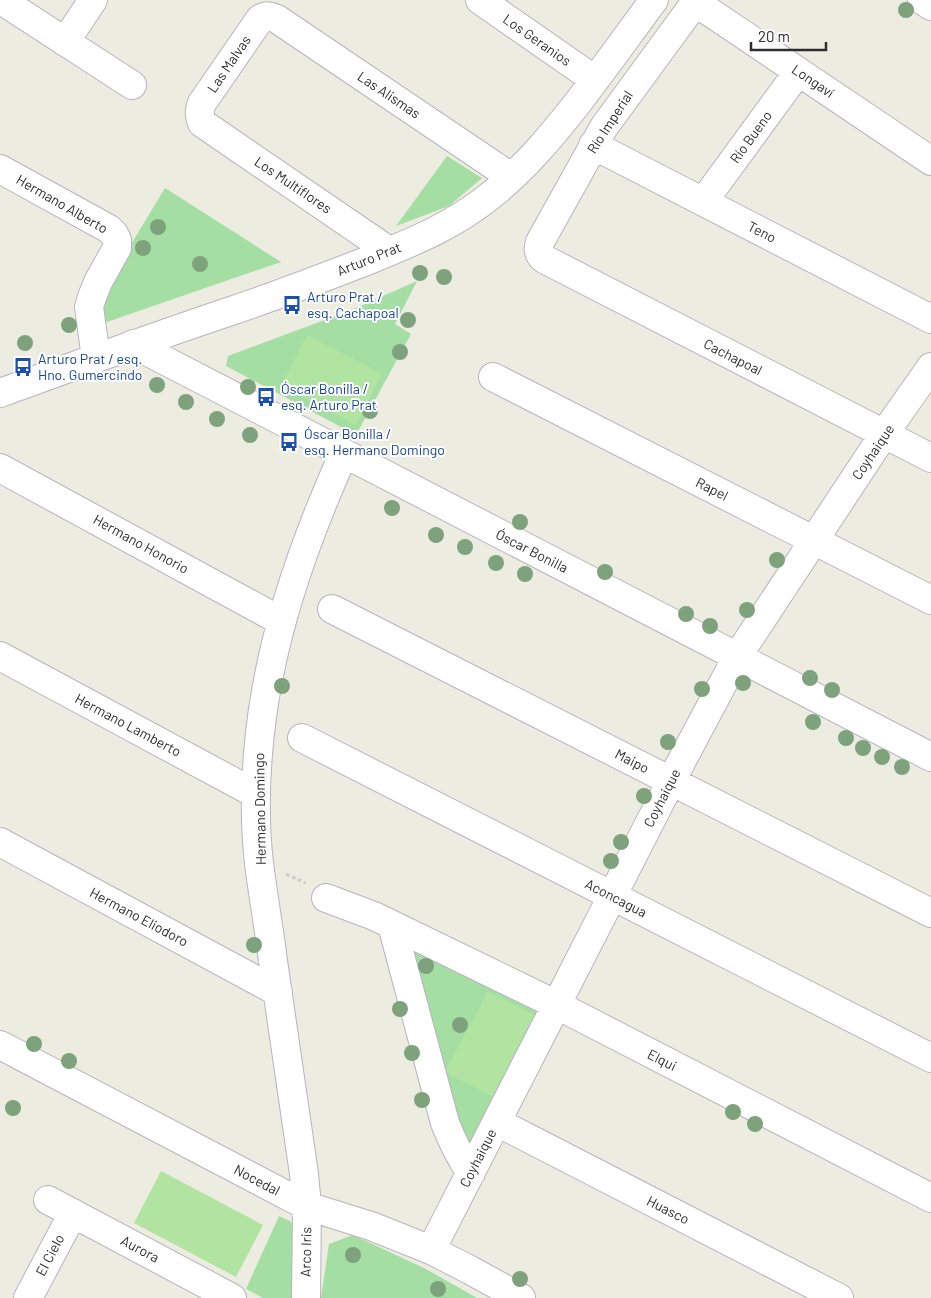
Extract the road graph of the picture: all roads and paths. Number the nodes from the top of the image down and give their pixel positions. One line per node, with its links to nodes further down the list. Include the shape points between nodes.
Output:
1 (1, 0): 9 (street)
2 (92, 0): 9 (street)
3 (654, 0): 11 (street, Arturo Prat)
4 (922, 0): 7 (street)
5 (482, 1): 11 (street, Los Geranios)
6 (696, 1): 10 (street, Longaví); 14 (street, Río Imperial)
7 (931, 6)
8 (265, 16): 13 (street, Las Malvas, via 255,24 202,104); 17 (street, Las Alismas, via 277,19)
9 (65, 42): 12 (street)
10 (798, 72): 15 (street, Longaví); 18 (street, Río Bueno)
11 (595, 80): 17 (street, Arturo Prat, via 552,134)
12 (132, 85)
13 (199, 116): 19 (street, Los Multiflores, via 207,127)
14 (593, 145): 18 (street, Teno); 20 (street, Río Imperial, via 540,242)
15 (931, 160)
16 (0, 169): 23 (street, Hermano Alberto, via 114,234 117,248 98,282 89,308)
17 (511, 177): 19 (street, Arturo Prat, via 490,196 441,229)
18 (703, 202): 21 (street, Teno)
19 (389, 251): 22 (street, Arturo Prat, via 285,292)
20 (538, 252): 27 (street, Cachapoal, via 546,260)
21 (931, 319)
22 (133, 344): 23 (street, Arturo Prat); 28 (street, Óscar Bonilla)
23 (96, 358): 26 (street, Arturo Prat)
24 (931, 367): 27 (street, Coyhaique)
25 (493, 377): 31 (street, Rapel)
26 (2, 388)
27 (884, 434): 29 (street, Cachapoal); 31 (street, Coyhaique)
28 (344, 453): 34 (street, Hermano Domingo, via 306,542); 36 (street, Óscar Bonilla)
29 (931, 458)
30 (0, 468): 34 (street, Hermano Honorio)
31 (814, 540): 32 (street, Rapel); 36 (street, Coyhaique)
32 (931, 600)
33 (332, 609): 39 (street, Maipo)
34 (282, 621): 40 (street, Hermano Domingo, via 261,717)
35 (0, 656): 40 (street, Hermano Lamberto)
36 (737, 657): 38 (street, Óscar Bonilla); 39 (street, Coyhaique)
37 (302, 738): 43 (street, Aconcagua)
38 (931, 757)
39 (671, 781): 43 (street, Coyhaique); 45 (street, Maipo)
40 (256, 794): 42 (street, Hermano Domingo)
41 (0, 842): 47 (street, Hermano Eliodoro)
42 (259, 862): 44 (path, via 310,884); 47 (street, Hermano Domingo)
43 (612, 896): 48 (street, Coyhaique); 50 (street, Aconcagua)
44 (326, 898): 46 (street, Elqui)
45 (931, 913)
46 (392, 925): 48 (street, Elqui); 52 (street, via 445,1123 460,1158)
47 (278, 992): 55 (street, Hermano Domingo)
48 (557, 1006): 51 (street, Coyhaique); 53 (street, Elqui)
49 (0, 1045): 55 (street, Nocedal)
50 (931, 1058)
51 (497, 1122): 52 (street, Coyhaique); 62 (street, Huasco)
52 (471, 1172): 57 (street, Coyhaique)
53 (931, 1198)
54 (48, 1200): 56 (street, Aurora)
55 (307, 1206): 57 (street, Nocedal, via 371,1226); 60 (street, Arco Iris)
56 (73, 1213): 58 (street, El Cielo); 59 (street, Aurora)
57 (431, 1250): 61 (street, Nocedal)
58 (28, 1298)
59 (232, 1298)
60 (306, 1298)
61 (521, 1298)
62 (839, 1298)

